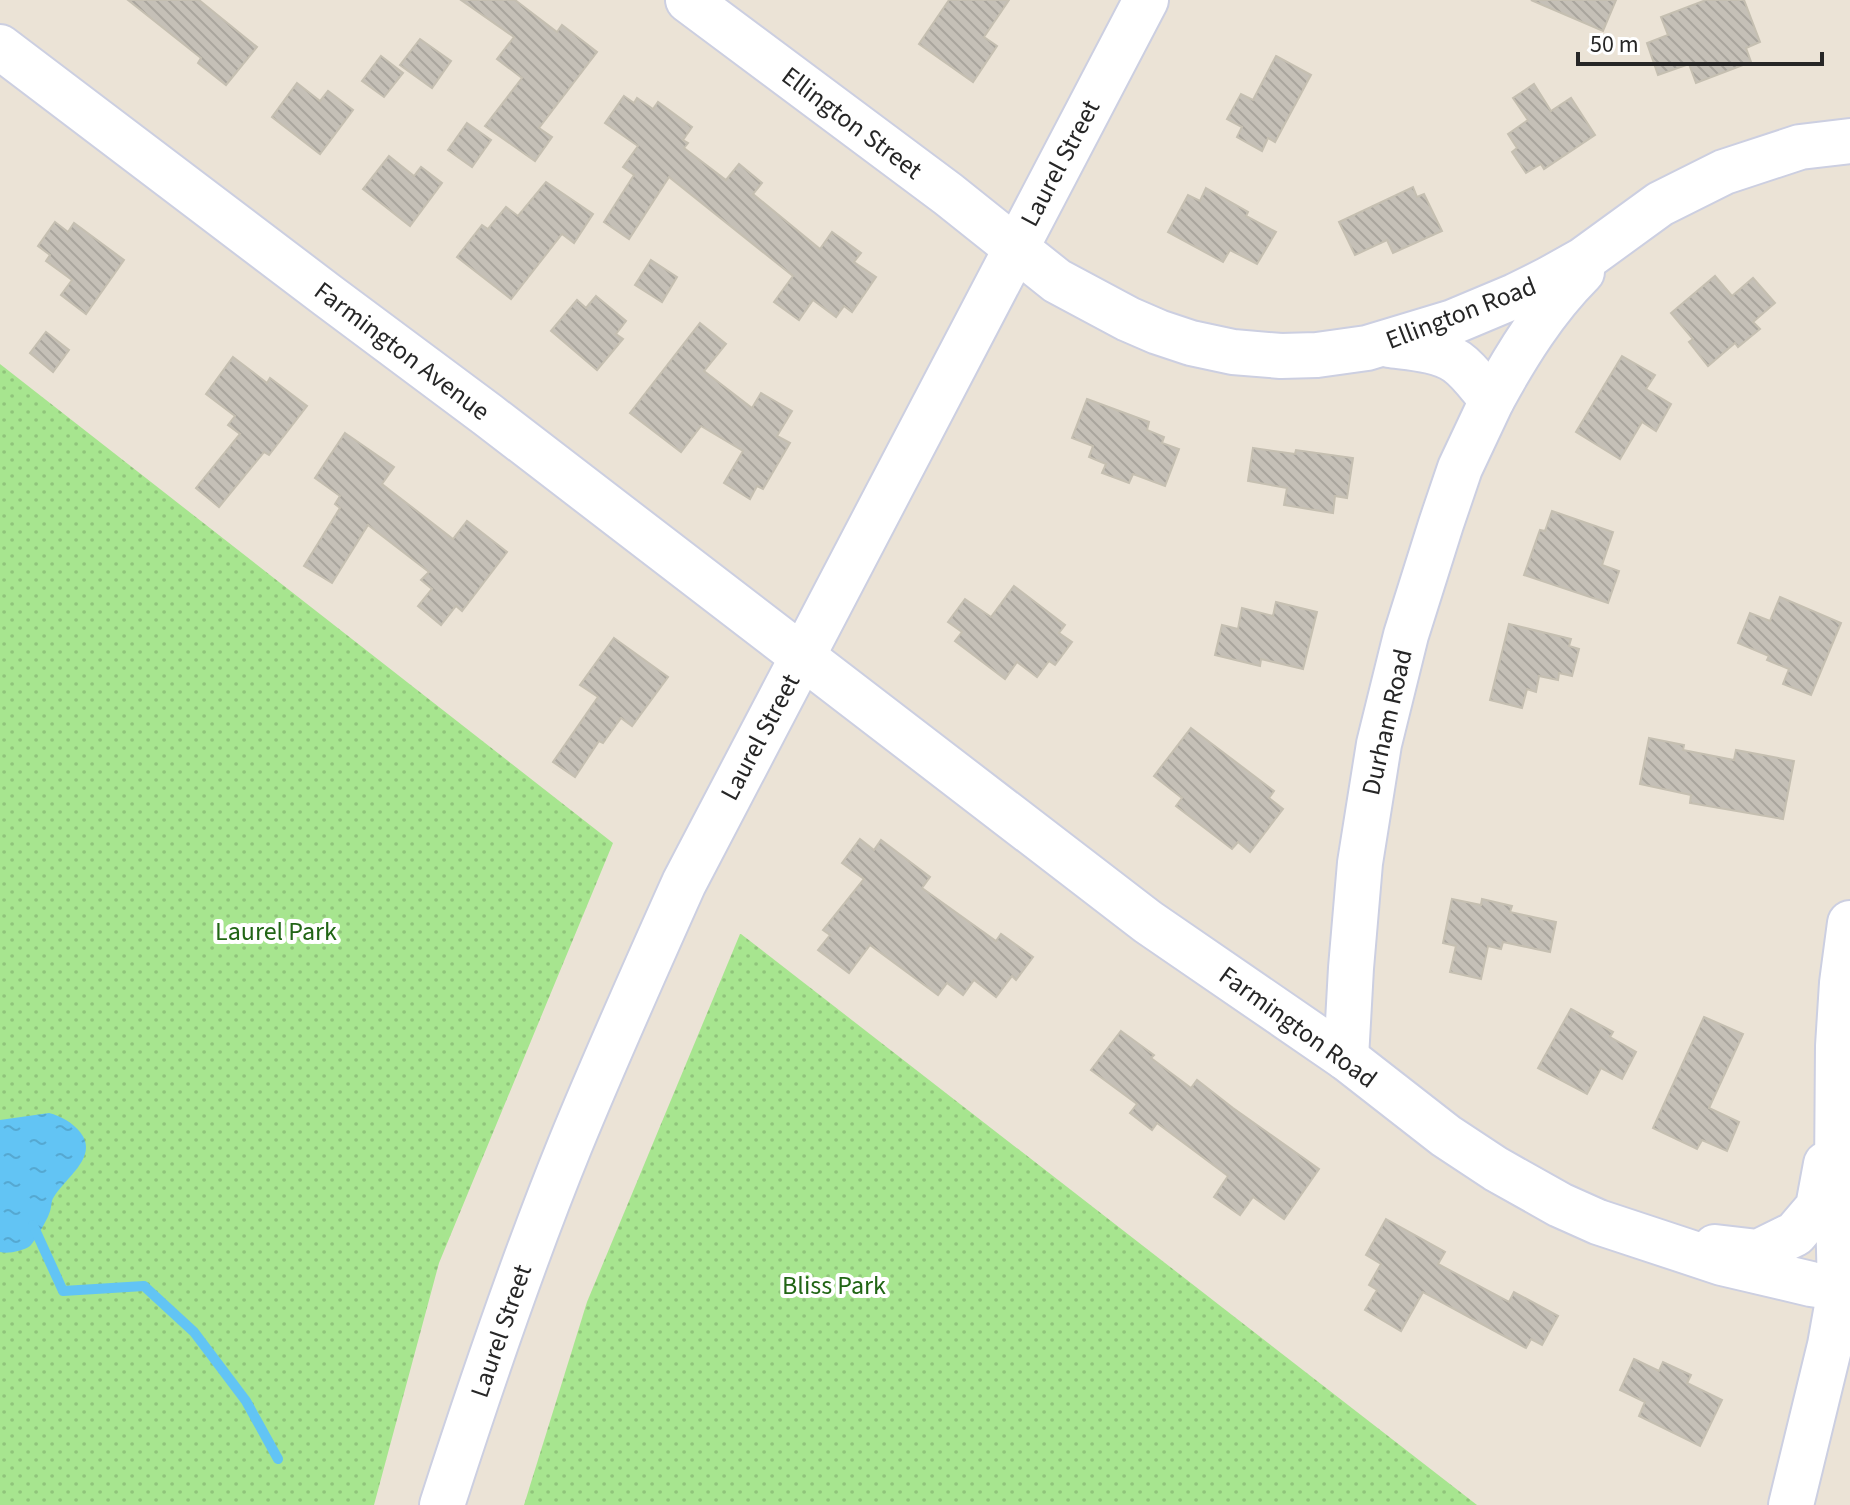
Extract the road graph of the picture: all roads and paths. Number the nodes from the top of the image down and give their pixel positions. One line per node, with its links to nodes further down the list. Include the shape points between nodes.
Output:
1 (688, 0): 6 (street, Ellington Street)
2 (1146, 0): 6 (street, Laurel Street)
3 (0, 47): 9 (street, Farmington Avenue)
4 (1850, 141): 5 (street, Ellington Road, via 1800,147 1724,172 1660,204)
5 (1623, 231): 7 (street, Ellington Road, via 1583,260 1515,296); 8 (street, Durham Road, via 1552,305)
6 (1016, 248): 7 (street, Ellington Road, via 1074,291 1191,343 1281,356); 9 (street, Laurel Street)
7 (1384, 344): 8 (street, via 1456,361)
8 (1492, 400): 11 (street, Durham Road, via 1441,524 1379,744 1360,863)
9 (802, 656): 11 (street, Farmington Road, via 1148,922); 15 (street, Laurel Street, via 684,883 623,1019 530,1247)
10 (1850, 923): 12 (street)
11 (1346, 1058): 13 (street, Farmington Road, via 1496,1169 1560,1205)
12 (1837, 1110): 13 (street, via 1818,1207 1795,1234 1758,1252); 14 (street)
13 (1665, 1245): 14 (street, Farmington Road)
14 (1845, 1289): 16 (street)
15 (442, 1505)
16 (1791, 1505)

